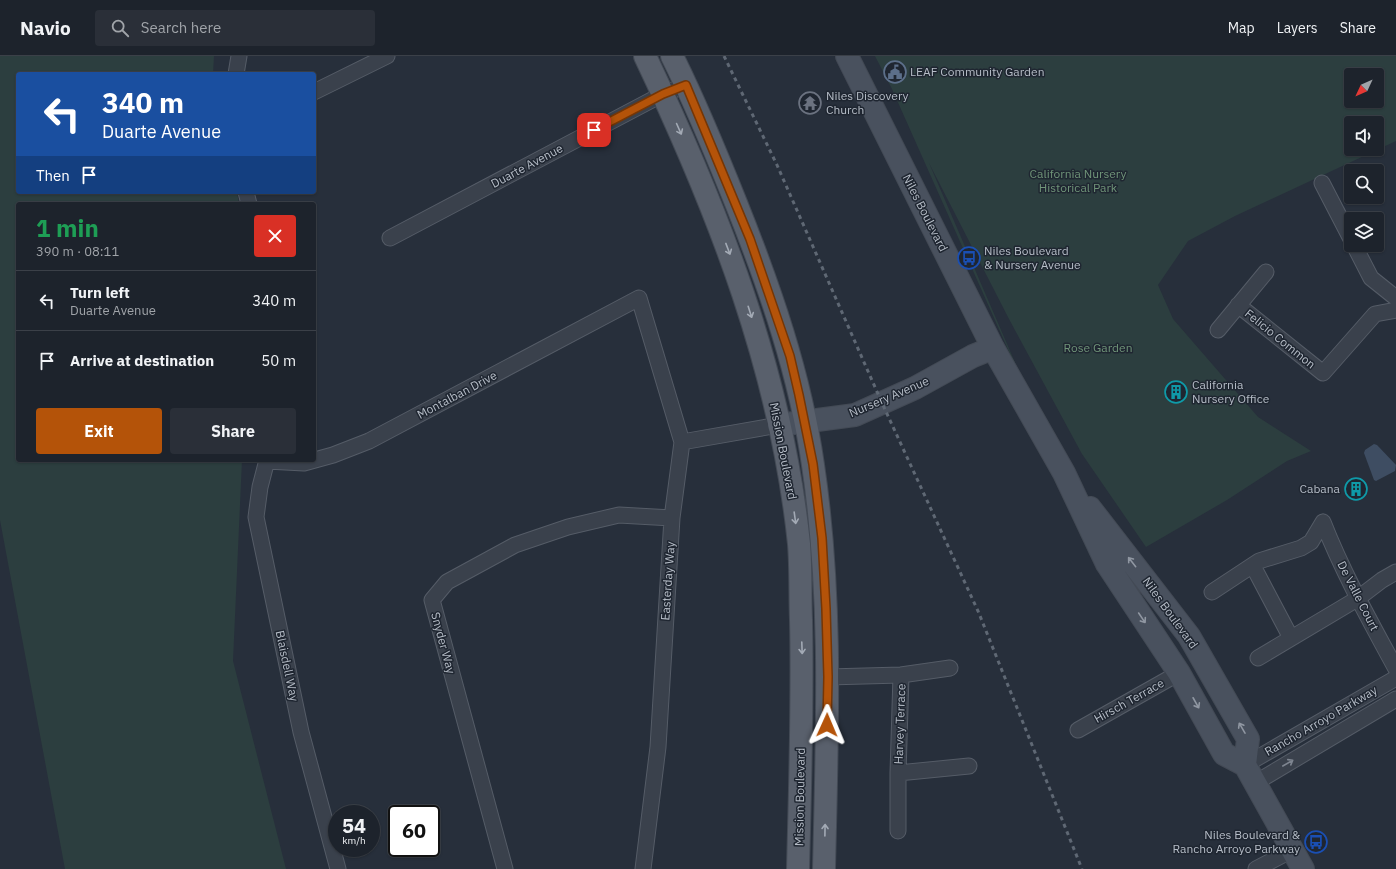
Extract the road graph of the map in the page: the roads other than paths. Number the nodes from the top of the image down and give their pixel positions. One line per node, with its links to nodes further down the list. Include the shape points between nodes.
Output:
1 (239, 56): 6 (street)
2 (387, 56): 8 (street)
3 (645, 56): 9 (main road, Mission Boulevard)
4 (672, 56): 7 (main road, Mission Boulevard)
5 (847, 56): 20 (main road, Niles Boulevard)
6 (236, 72)
7 (686, 85): 9 (street, Duarte Avenue); 21 (main road, Mission Boulevard, via 730,188 771,295 790,356)
8 (316, 91)
9 (663, 94): 12 (street, Duarte Avenue); 22 (main road, Mission Boulevard, one-way to 22, via 700,179 737,275 766,367)
10 (1322, 183): 11 (street)
11 (1344, 225)
12 (390, 238)
13 (1358, 252): 16 (street, via 1371,278)
14 (1266, 272): 17 (street, Felicio Common)
15 (639, 298): 23 (street, Easterday Way); 24 (street, Montalban Drive, via 369,441)
16 (1396, 298)
17 (1238, 305): 18 (street, Felicio Common, via 1323,373 1375,314); 19 (street, Felicio Common)
18 (1396, 310)
19 (1218, 330)
20 (993, 348): 21 (main road, Nursery Avenue, via 855,415); 28 (main road, Niles Boulevard)
21 (805, 422): 22 (main road, Nursery Avenue); 40 (main road, Mission Boulevard, via 822,538)
22 (779, 425): 23 (street); 52 (main road, Mission Boulevard, one-way to 52, via 788,467 799,547 802,675)
23 (682, 442): 29 (street, Easterday Way)
24 (316, 460)
25 (267, 462): 49 (street, Blaisdell Way, via 256,517 301,732)
26 (286, 462): 27 (street, Montalban Drive)
27 (308, 462)
28 (1064, 473): 38 (main road, Niles Boulevard, one-way to 38, via 1107,564); 46 (main road, Niles Boulevard, one-way to 28, via 1248,739 1189,636)
29 (672, 518): 50 (street, Snyder Way, via 619,515 568,527 515,545 447,582 432,600); 51 (street, Easterday Way, via 658,747)
30 (1253, 566): 32 (street); 33 (street, De Valle Court, via 1259,561 1301,548 1311,542 1323,522); 34 (street)
31 (1396, 572): 33 (street)
32 (1212, 592)
33 (1358, 599): 34 (street); 37 (street, De Valle Court)
34 (1290, 638): 35 (street)
35 (1258, 658)
36 (950, 668): 39 (street)
37 (1396, 669)
38 (1179, 673): 43 (street, Hirsch Terrace); 46 (main road, Niles Boulevard, one-way to 46, via 1224,754)
39 (901, 675): 40 (street); 45 (street, Harvey Terrace)
40 (828, 677): 53 (main road, Mission Boulevard, one-way to 40)
41 (1396, 678): 46 (street, Rancho Arroyo Parkway)
42 (1396, 699): 46 (street, Rancho Arroyo Parkway, one-way to 42)
43 (1078, 730)
44 (969, 766): 45 (street, Harvey Terrace)
45 (898, 773): 47 (street)
46 (1250, 774): 48 (main road)
47 (898, 830)
48 (1292, 850): 54 (street); 55 (main road)
49 (338, 869)
50 (505, 869)
51 (643, 869)
52 (798, 869)
53 (824, 869)
54 (1256, 869)
55 (1303, 869)

